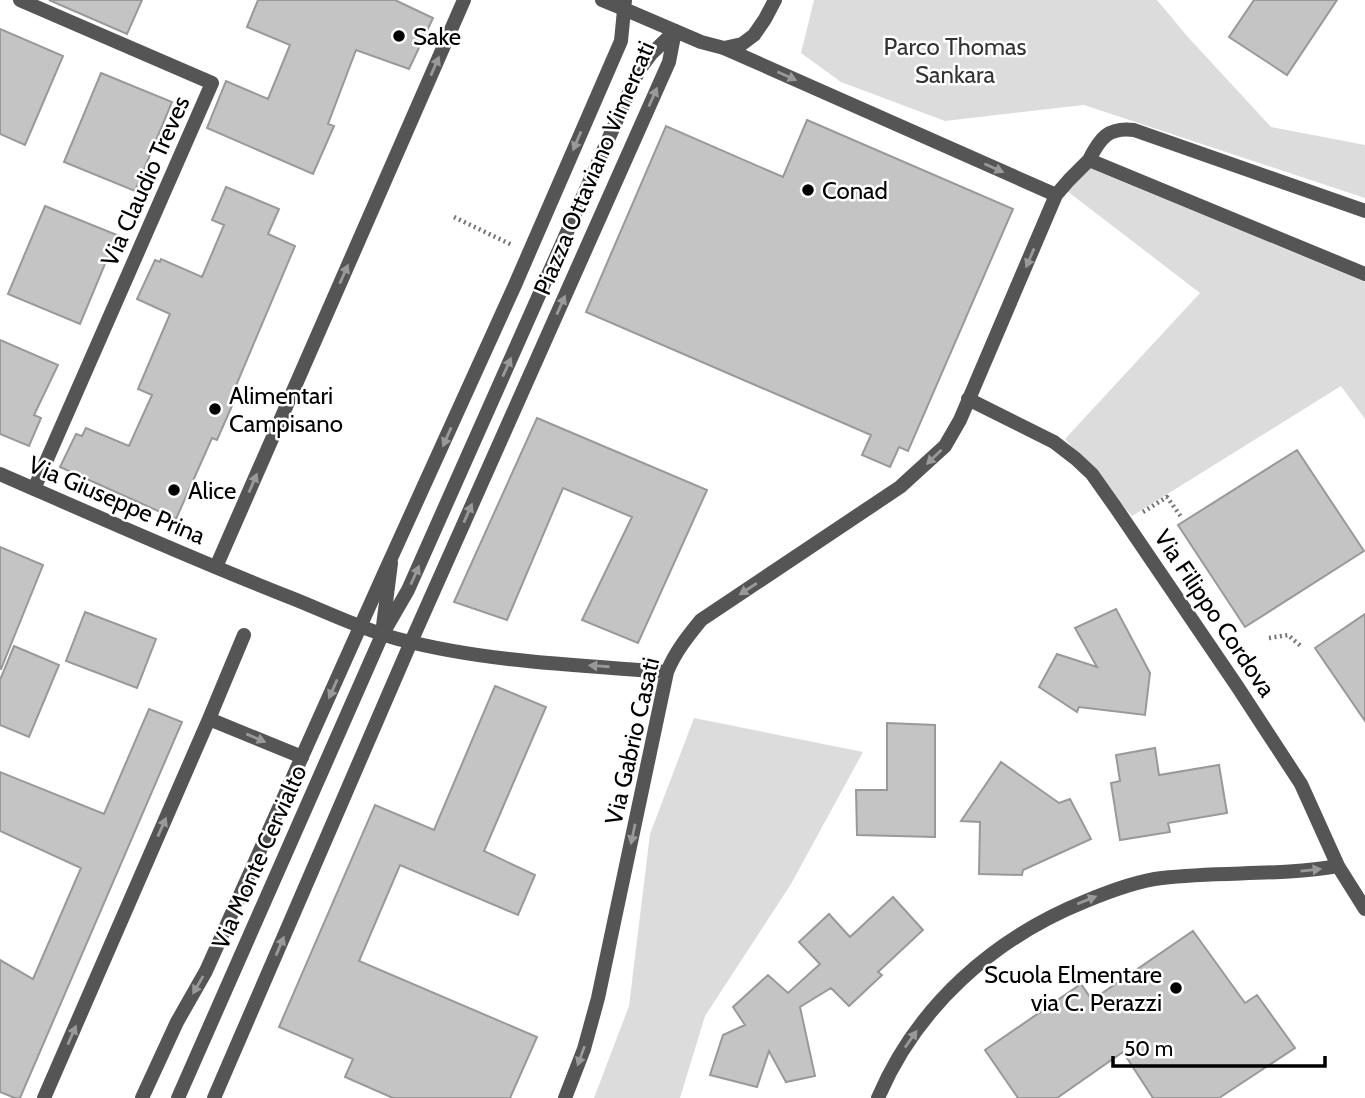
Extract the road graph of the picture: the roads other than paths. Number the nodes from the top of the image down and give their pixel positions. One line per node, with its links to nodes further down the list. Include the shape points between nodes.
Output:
1 (20, 0): 14 (street, Via Claudio Treves, via 212,83)
2 (464, 0): 16 (street, one-way to 2)
3 (602, 0): 5 (street)
4 (775, 0): 7 (street, via 748,40)
5 (625, 4): 6 (street); 15 (street, Piazza Ottaviano Vimercati, one-way to 15, via 621,41)
6 (674, 31): 7 (street); 19 (street, Piazza Ottaviano Vimercati, one-way to 6, via 408,590 639,70); 20 (street, Piazza Ottaviano Vimercati, one-way to 6, via 669,62)
7 (724, 48): 9 (street, one-way to 9)
8 (1089, 160): 9 (street); 10 (street, via 1110,132 1134,130); 11 (street)
9 (1056, 195): 12 (street, Via Gabrio Casati, one-way to 12)
10 (1365, 211)
11 (1365, 274)
12 (968, 399): 21 (street, Via Gabrio Casati, one-way to 21, via 953,435 926,465 701,620); 24 (street, Via Filippo Cordova, via 1054,442 1092,474 1301,784)
13 (0, 474): 14 (street, Via Giuseppe Prina)
14 (34, 489): 16 (street, Via Giuseppe Prina)
15 (391, 559): 17 (street, Piazza Ottaviano Vimercati); 19 (street, Piazza Ottaviano Vimercati)
16 (216, 568): 17 (street)
17 (360, 627): 19 (street); 23 (street, Via Monte Cervialto, one-way to 23)
18 (244, 635): 22 (street)
19 (382, 635): 20 (street); 28 (street, Via Monte Cervialto)
20 (411, 642): 21 (street, one-way to 20, via 525,661); 29 (street, one-way to 20)
21 (667, 672): 30 (street, Via Gabrio Casati, one-way to 30, via 598,998)
22 (209, 719): 23 (street, Via Monte Cervialto, one-way to 23); 26 (street, one-way to 22)
23 (302, 757): 27 (street, Via Monte Cervialto, one-way to 27, via 206,971)
24 (1338, 866): 25 (street, Via Filippo Cordova); 31 (street, one-way to 24, via 905,1046 948,992 997,949 1051,916 1104,893 1160,878)
25 (1365, 909)
26 (44, 1098)
27 (142, 1098)
28 (178, 1098)
29 (214, 1098)
30 (565, 1098)
31 (878, 1098)

